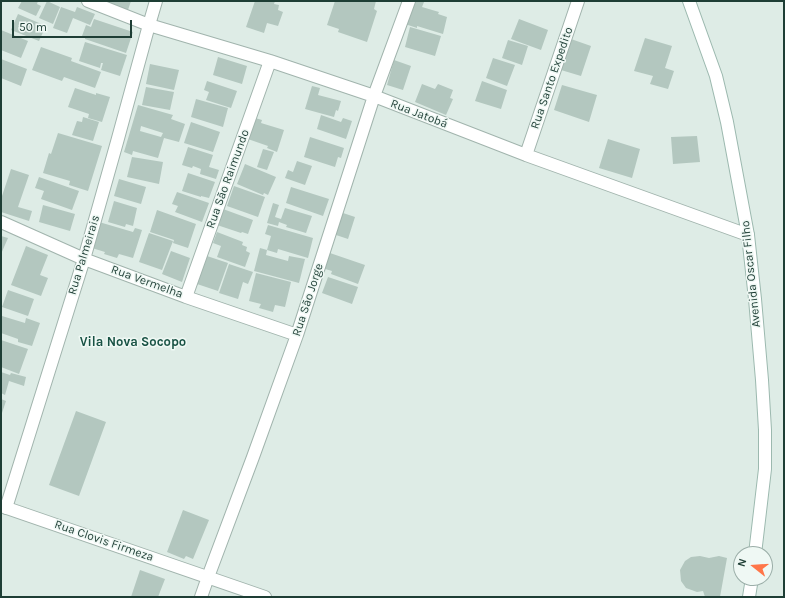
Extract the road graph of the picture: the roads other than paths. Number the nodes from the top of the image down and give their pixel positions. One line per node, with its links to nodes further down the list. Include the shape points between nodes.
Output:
1 (88, 1): 6 (street, Rua Jatobá)
2 (156, 1): 6 (street, Rua Palmeirais)
3 (409, 1): 8 (street, Rua São Jorge)
4 (578, 1): 9 (street, Rua Santo Expedito)
5 (689, 1): 11 (street, Avenida Oscar Filho, via 716,76)
6 (149, 25): 7 (street, Rua Jatobá); 12 (street, Rua Palmeirais)
7 (270, 61): 8 (street, Rua Jatobá); 13 (street, Rua São Raimundo)
8 (374, 96): 9 (street, Rua Jatobá); 14 (street, Rua São Jorge)
9 (526, 155): 11 (street, Rua Jatobá)
10 (1, 222): 12 (street, Rua Vermelha)
11 (748, 235): 16 (street, Avenida Oscar Filho, via 765,430 765,469)
12 (84, 259): 13 (street, Rua Vermelha); 15 (street, Rua Palmeirais)
13 (186, 297): 14 (street, Rua Vermelha)
14 (297, 335): 17 (street, Rua São Jorge)
15 (4, 507): 17 (street, Rua Clovis Firmeza)
16 (756, 546)
17 (208, 577): 19 (street, Rua São Jorge); 20 (street, Rua Clovis Firmeza)
18 (751, 586): 21 (street)
19 (201, 597)
20 (265, 597)
21 (749, 597)

